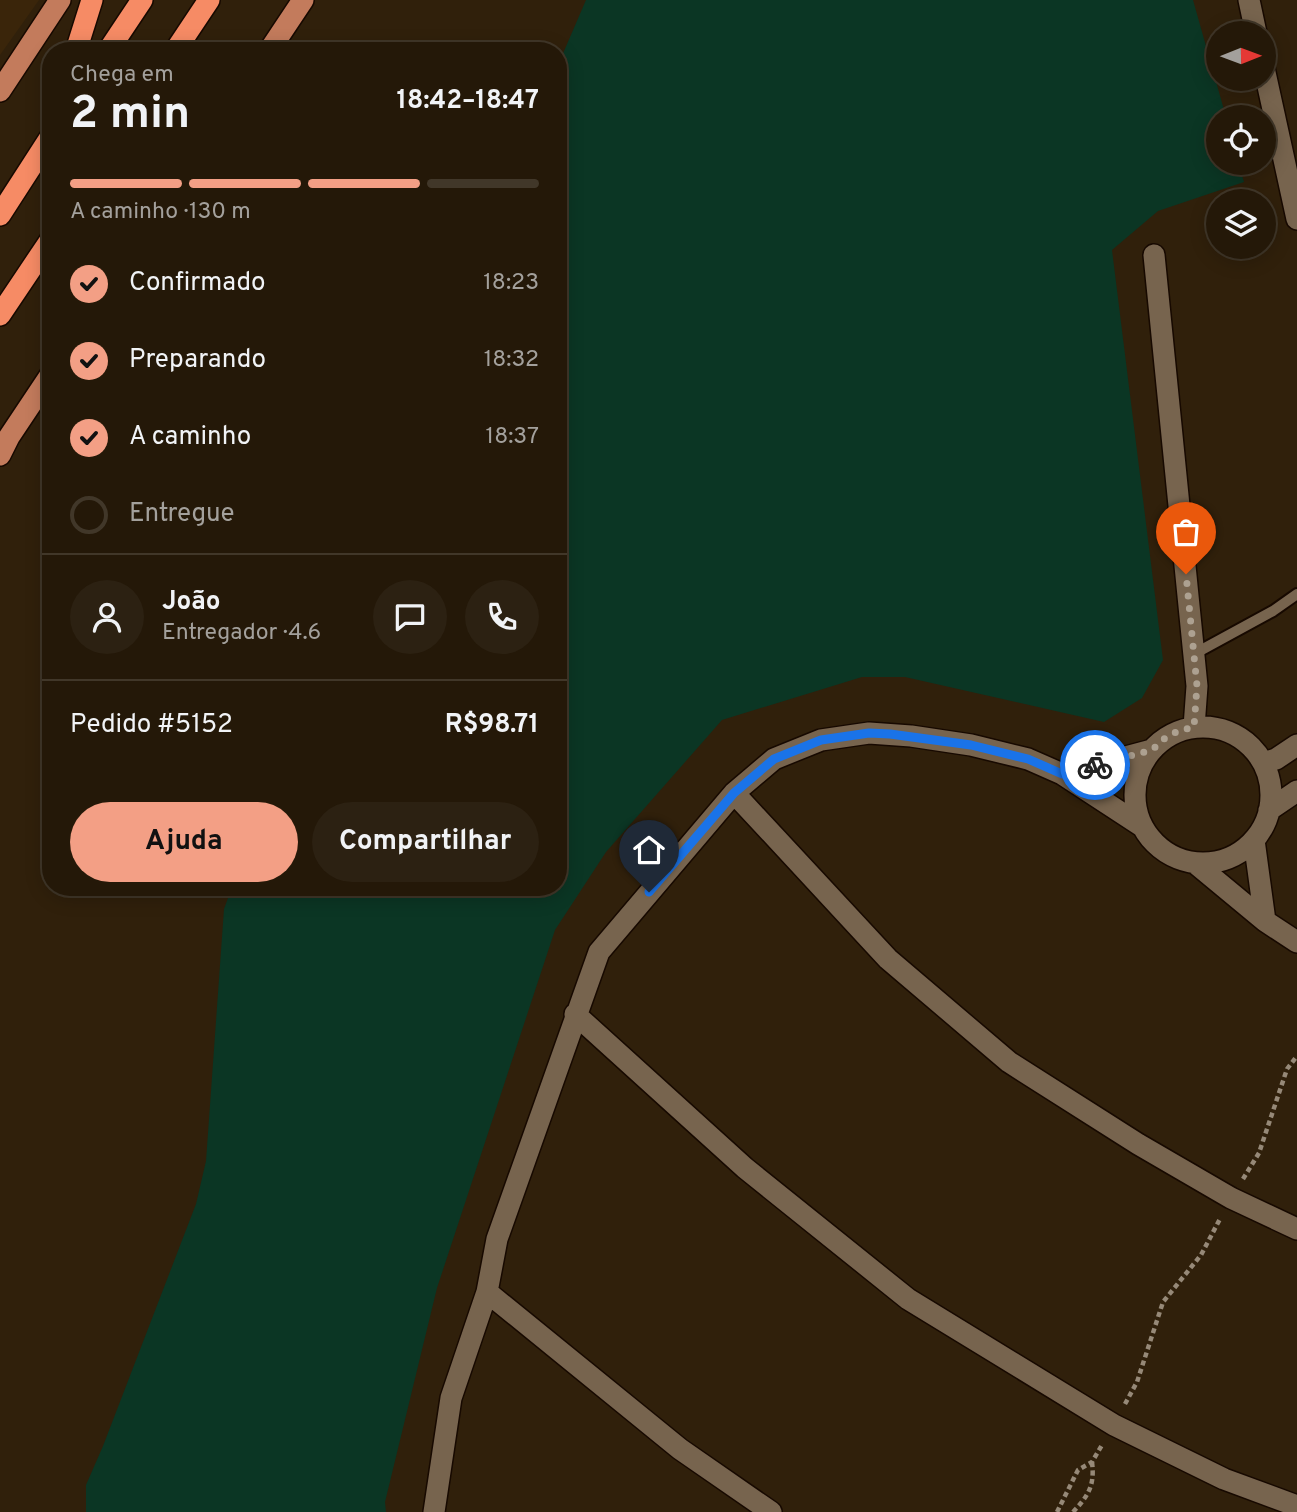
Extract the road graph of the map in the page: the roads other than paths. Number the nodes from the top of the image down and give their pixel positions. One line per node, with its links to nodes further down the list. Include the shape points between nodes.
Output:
1 (60, 0): 12 (main road)
2 (92, 0): 8 (highway)
3 (142, 0): 9 (highway)
4 (209, 0): 10 (highway)
5 (303, 0): 11 (main road)
6 (1249, 0): 7 (street)
7 (1253, 21)
8 (79, 42)
9 (114, 42)
10 (181, 42)
11 (275, 42)
12 (0, 91)
13 (1269, 91): 16 (street)
14 (42, 147): 15 (highway)
15 (0, 215)
16 (1297, 219)
17 (42, 252): 19 (highway)
18 (1154, 255): 23 (street)
19 (0, 315)
20 (42, 388): 21 (main road)
21 (0, 455)
22 (1297, 594): 23 (lane)
23 (1194, 654): 24 (street)
24 (1194, 727): 26 (street, via 1171,735); 27 (street, via 1226,731 1254,749)
25 (1297, 745): 27 (street)
26 (1152, 750): 28 (street); 32 (street, via 1136,787)
27 (1263, 763): 31 (street, via 1269,778)
28 (1062, 774): 30 (street, via 1028,759 971,745 869,733 821,740 774,759); 32 (street)
29 (1297, 792): 31 (street)
30 (734, 793): 37 (street, via 599,952); 38 (street, via 888,959 1009,1062 1231,1198)
31 (1269, 810): 33 (street)
32 (1143, 827): 34 (street, via 1165,851)
33 (1254, 840): 34 (street, via 1228,858); 35 (street)
34 (1195, 863): 35 (street)
35 (1265, 921): 36 (street)
36 (1297, 942)
37 (575, 1014): 39 (street, via 497,1239); 40 (street, via 745,1168 908,1300 1114,1425 1224,1479)
38 (1297, 1229)
39 (487, 1292): 41 (street, via 451,1398); 42 (street, via 680,1449)
40 (1297, 1506)
41 (435, 1512)
42 (771, 1512)

